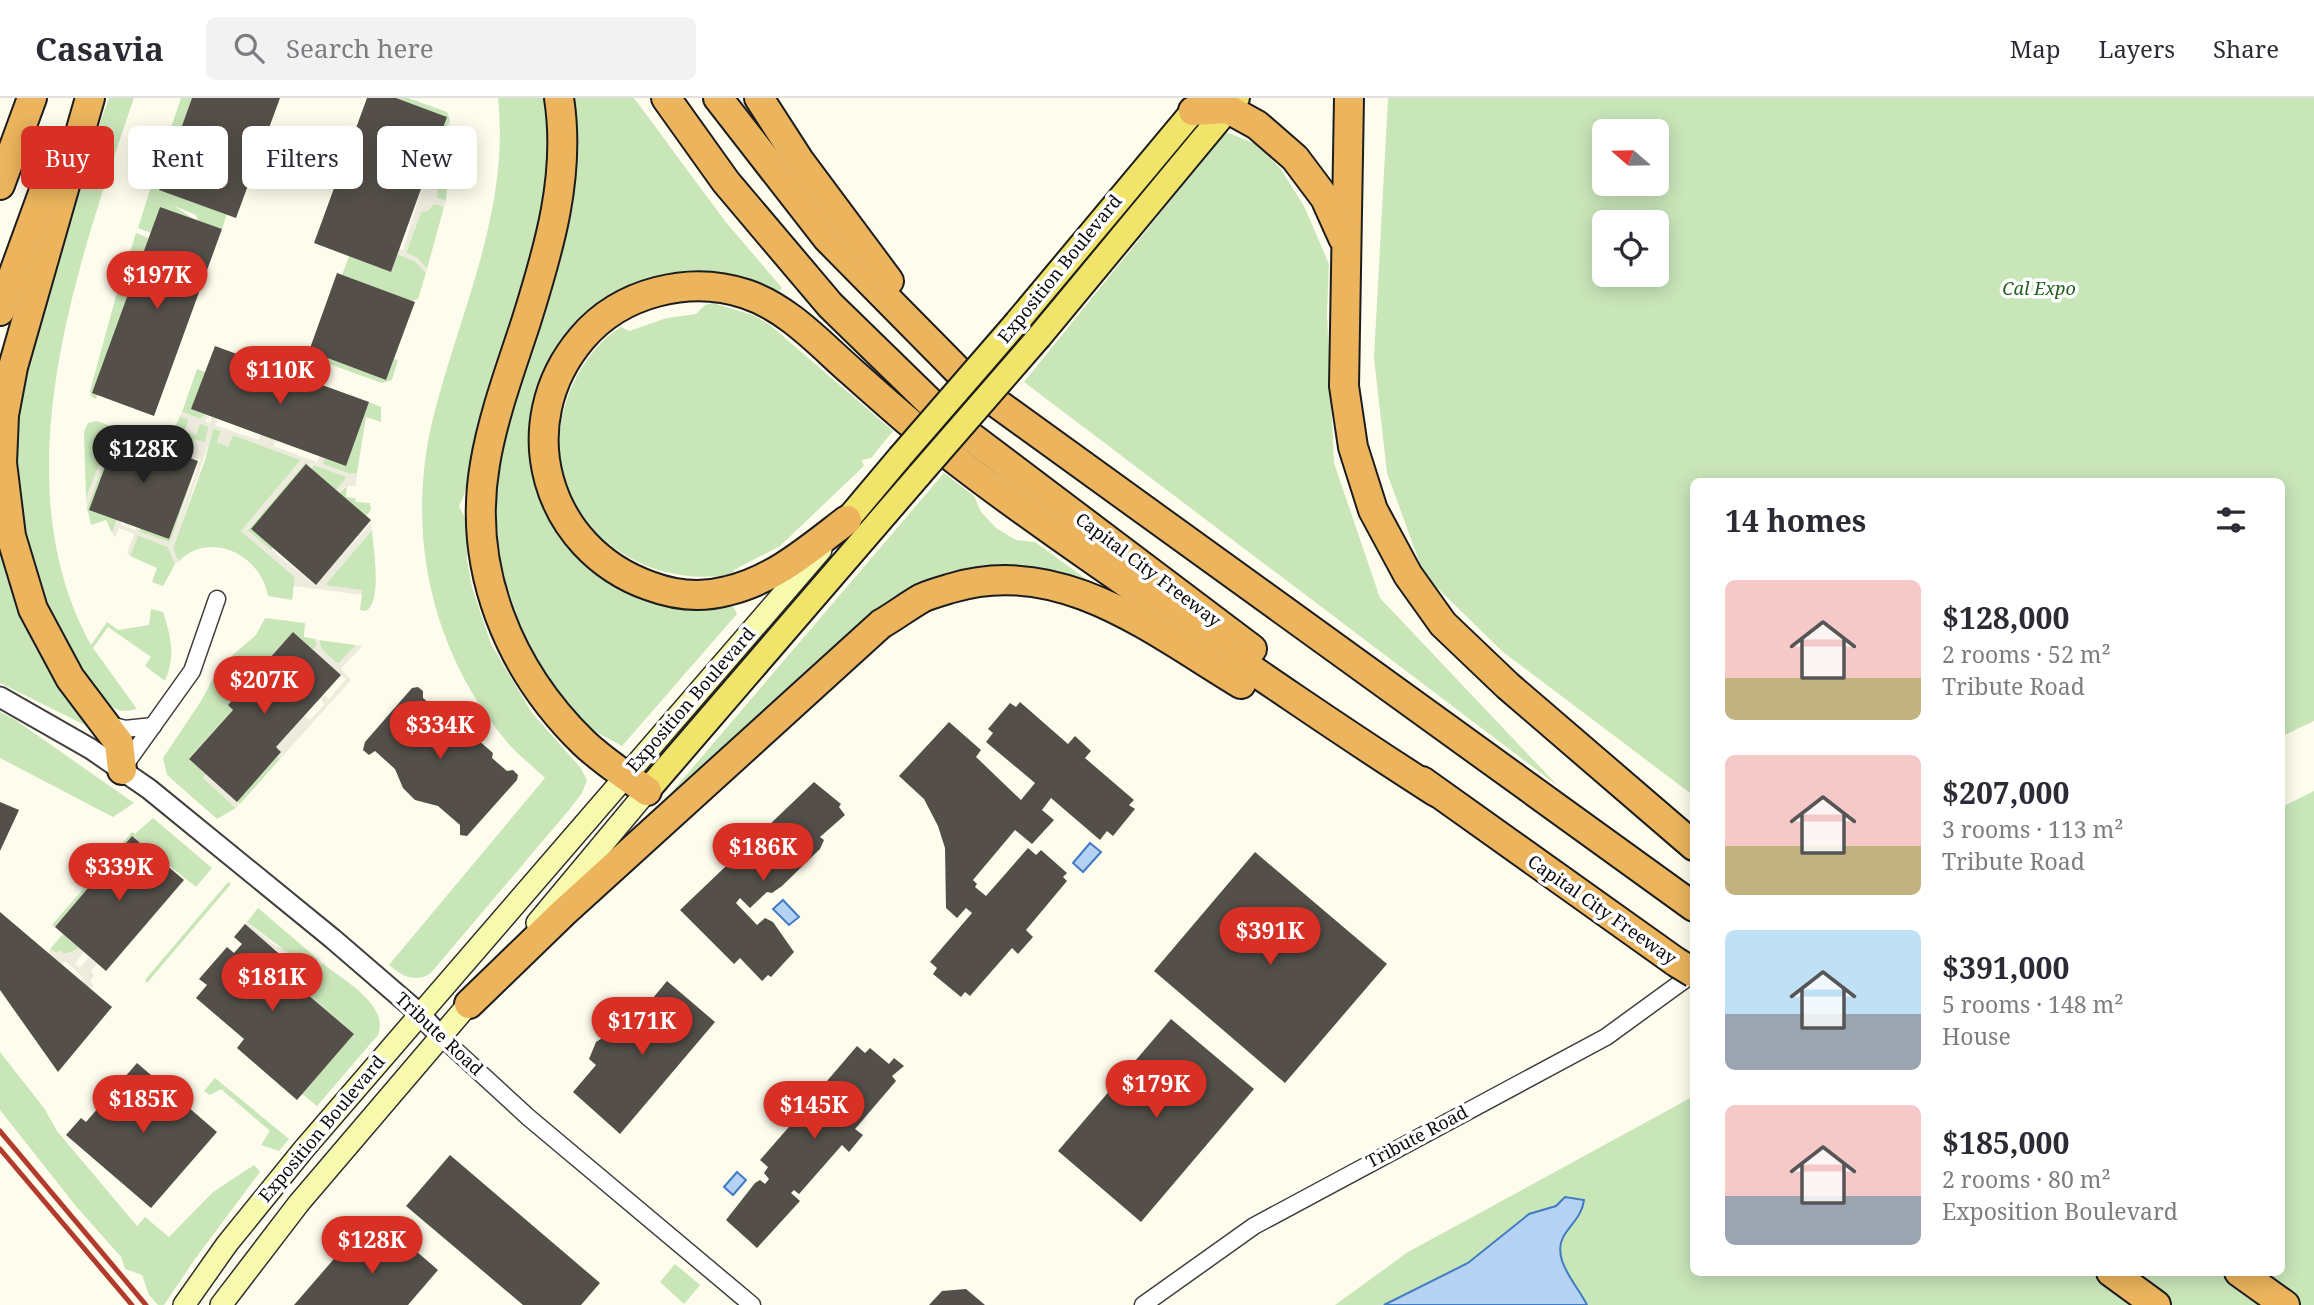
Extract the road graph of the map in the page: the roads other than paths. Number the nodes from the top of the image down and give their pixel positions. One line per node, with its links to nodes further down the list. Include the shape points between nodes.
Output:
1 (32, 98): 10 (highway)
2 (78, 98): 12 (highway)
3 (90, 98): 17 (highway, via 15,355 4,415 2,463 11,536 33,609 60,663)
4 (559, 98): 20 (highway, via 562,168 557,205 490,439 481,493 482,548 495,607 523,666 584,743)
5 (666, 98): 21 (highway, Capital City Freeway, via 726,182 830,305 946,418 1145,565)
6 (718, 98): 13 (highway, via 827,237)
7 (759, 98): 13 (highway, via 799,160)
8 (1349, 98): 11 (highway)
9 (1215, 104): 11 (highway, via 1257,125 1295,158 1325,198); 14 (main road, Exposition Boulevard, bridge, via 1017,322); 20 (main road, Exposition Boulevard, bridge, via 1039,337)
10 (0, 185)
11 (1346, 244): 23 (highway, via 1345,386 1353,447 1373,510 1408,575 1443,624 1483,664)
12 (0, 311)
13 (958, 372): 24 (highway)
14 (847, 520): 20 (main road, Exposition Boulevard); 21 (highway, via 773,574 724,592 678,594 634,580 611,568 580,541 554,497 543,448 544,422 557,376 584,335 603,318 650,294 699,286 762,300 794,321 905,420 1011,501 1301,705)
15 (217, 599): 18 (street, via 192,671)
16 (0, 697): 19 (street, Tribute Road)
17 (105, 723): 18 (street, via 125,729); 19 (highway, via 119,743)
18 (153, 726): 19 (street)
19 (122, 770): 27 (street, Tribute Road, via 250,869)
20 (636, 784): 26 (main road, Exposition Boulevard); 27 (main road, Exposition Boulevard)
21 (1436, 792): 22 (highway, Capital City Freeway)
22 (1497, 837): 25 (highway, Capital City Freeway); 26 (highway, via 1118,610 1072,589 1023,579 972,582 924,597 881,624 563,913)
23 (1690, 843)
24 (1690, 904)
25 (1685, 967): 34 (street, Tribute Road, via 1606,1037 1254,1226)
26 (470, 1004): 28 (main road, Exposition Boulevard)
27 (420, 1014): 28 (street, Tribute Road); 31 (main road, Exposition Boulevard, via 262,1199)
28 (442, 1038): 32 (main road, Exposition Boulevard, via 299,1203); 33 (street, Tribute Road, via 528,1117)
29 (2116, 1276): 35 (highway)
30 (2245, 1276): 36 (highway)
31 (184, 1305)
32 (221, 1305)
33 (752, 1305)
34 (1143, 1305)
35 (2156, 1305)
36 (2285, 1305)

